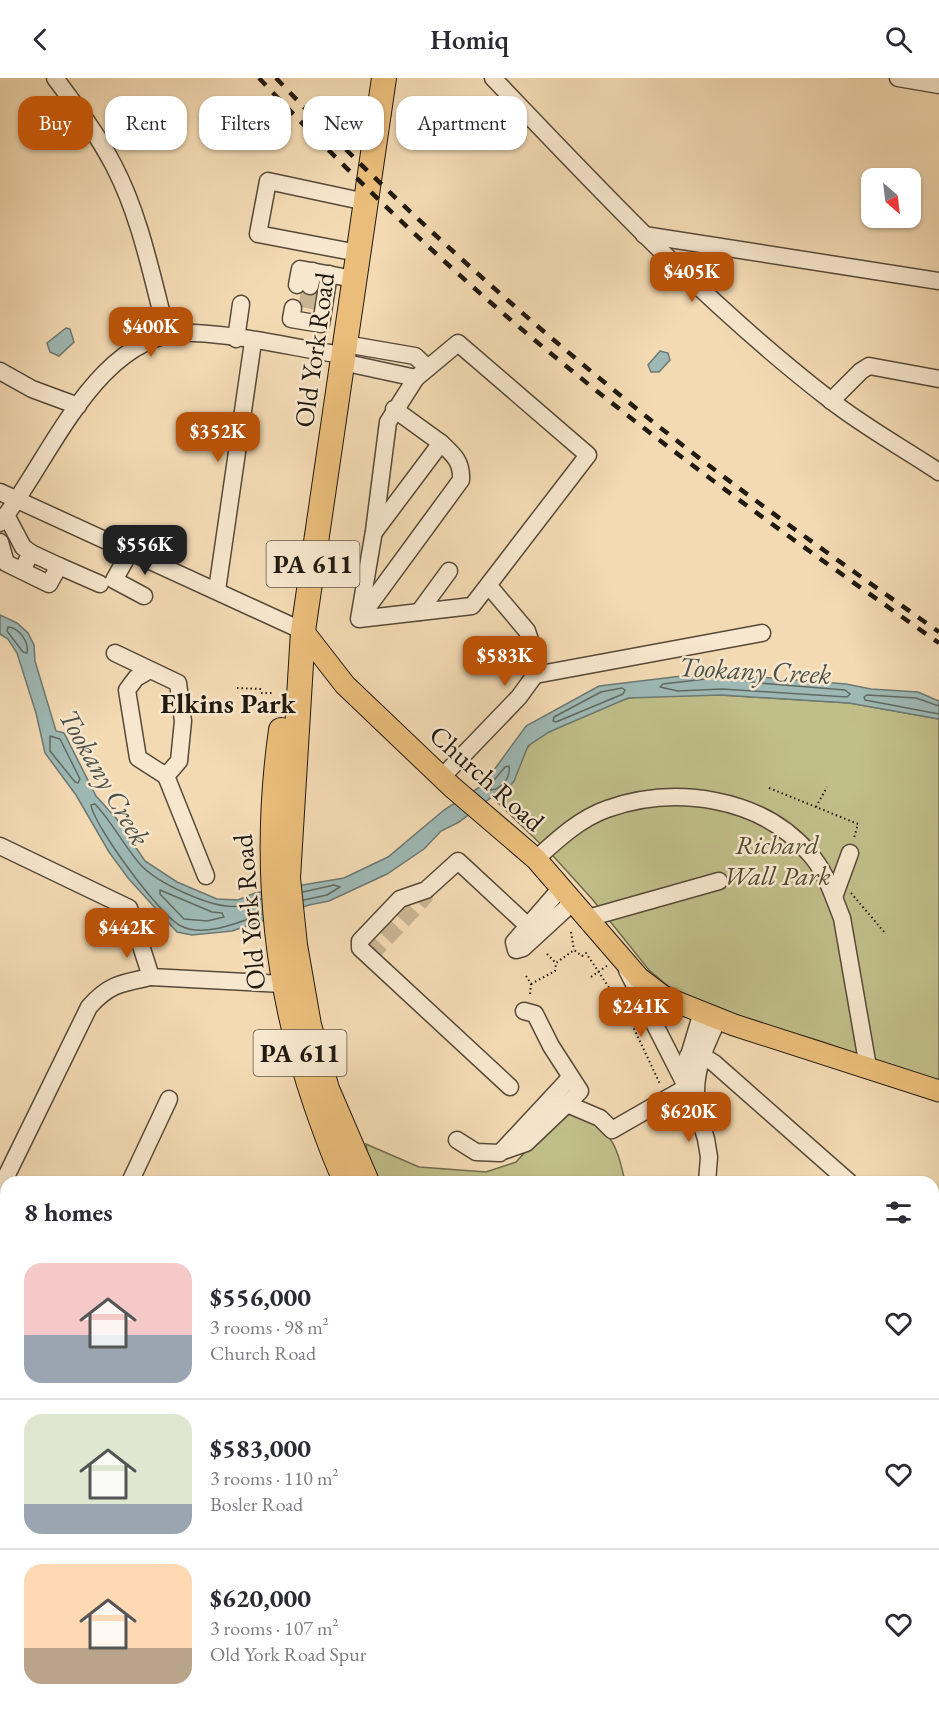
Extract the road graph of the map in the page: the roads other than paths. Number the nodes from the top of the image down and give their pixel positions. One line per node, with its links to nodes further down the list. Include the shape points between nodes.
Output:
1 (55, 78): 12 (street, via 115,167 137,223)
2 (384, 78): 6 (highway, Old York Road / PA 611)
3 (493, 78): 7 (street)
4 (898, 78): 5 (street)
5 (939, 85)
6 (366, 202): 8 (highway, Old York Road / PA 611); 8 (street, via 268,181 258,234)
7 (644, 235): 10 (street); 20 (street, via 780,360)
8 (358, 253): 9 (highway, Old York Road / PA 611)
9 (354, 279): 15 (street, via 312,279 321,324 301,312); 16 (highway, Old York Road / PA 611)
10 (939, 281)
11 (241, 304): 13 (street)
12 (167, 334): 13 (street); 21 (street, via 128,352)
13 (236, 339): 14 (street)
14 (254, 342): 15 (street); 37 (street)
15 (300, 349): 16 (street)
16 (344, 354): 18 (street, via 415,356); 41 (highway, Old York Road / PA 611)
17 (0, 371): 21 (street, via 32,389)
18 (422, 373): 22 (street); 36 (street, via 459,343 588,455)
19 (939, 379): 20 (street, via 869,366)
20 (831, 401): 24 (street)
21 (78, 406): 26 (street)
22 (394, 408): 23 (street); 28 (street, via 388,422)
23 (441, 443): 28 (street); 40 (street, via 462,467 461,480)
24 (939, 472)
25 (0, 492): 26 (street, Church Road)
26 (17, 498): 27 (street); 30 (street, Church Road)
27 (3, 519): 31 (street)
28 (374, 531): 40 (street)
29 (0, 542): 33 (street, via 6,563)
30 (131, 550): 35 (street); 37 (street, Church Road)
31 (31, 553): 32 (street); 33 (street)
32 (59, 566): 33 (street, via 49,584); 35 (street)
33 (22, 570)
34 (448, 571): 39 (street)
35 (106, 580): 38 (street)
36 (489, 586): 39 (street, via 472,606); 45 (street, via 526,631 536,658)
37 (217, 590): 41 (street, Church Road)
38 (144, 596)
39 (419, 612): 40 (street)
40 (359, 619)
41 (303, 631): 47 (main road, Church Road, via 345,685); 55 (highway, Old York Road / PA 611, via 284,711 273,789 271,848 281,881)
42 (762, 633): 45 (street)
43 (115, 653): 44 (street)
44 (148, 671): 46 (street, via 178,683 183,721 179,761); 46 (street, via 127,690 138,758)
45 (535, 675): 47 (street)
46 (166, 776): 51 (street)
47 (447, 782): 50 (main road, Church Road)
48 (0, 846): 59 (street, via 129,909)
49 (850, 853): 54 (street)
50 (536, 859): 53 (main road, Church Road); 54 (street, via 567,831 606,810 646,799 692,798 730,804 768,817 811,854)
51 (206, 876)
52 (719, 880): 56 (street)
53 (567, 895): 56 (main road, Church Road); 57 (street); 57 (street, via 523,948 516,950 514,942)
54 (834, 897): 64 (street, via 842,918)
55 (283, 915): 60 (highway, Old York Road / PA 611); 77 (highway, Old York Road / PA 611, via 327,1086)
56 (588, 918): 58 (main road, Church Road)
57 (528, 927): 66 (street, via 458,861 426,890 400,899 360,941 360,948)
58 (613, 959): 62 (main road, Church Road, via 664,997); 67 (street)
59 (151, 976): 60 (street); 74 (street, via 116,984 89,1007)
60 (283, 984): 76 (highway, Old York Road / PA 611, via 304,1070)
61 (524, 1011): 70 (street, via 535,1014 580,1091)
62 (710, 1016): 63 (street); 64 (main road, Church Road)
63 (695, 1056): 71 (street); 79 (street, via 714,1063)
64 (868, 1067): 68 (main road, Church Road)
65 (568, 1080): 73 (street)
66 (510, 1087)
67 (687, 1087): 70 (street, via 612,1130 600,1118); 71 (street)
68 (939, 1091)
69 (169, 1099): 75 (street)
70 (567, 1104): 73 (street, via 526,1143)
71 (697, 1105): 78 (street, via 709,1156)
72 (457, 1140): 73 (street, via 476,1152)
73 (500, 1153)
74 (6, 1176)
75 (133, 1176)
76 (343, 1176)
77 (364, 1176)
78 (707, 1176)
79 (842, 1176)

